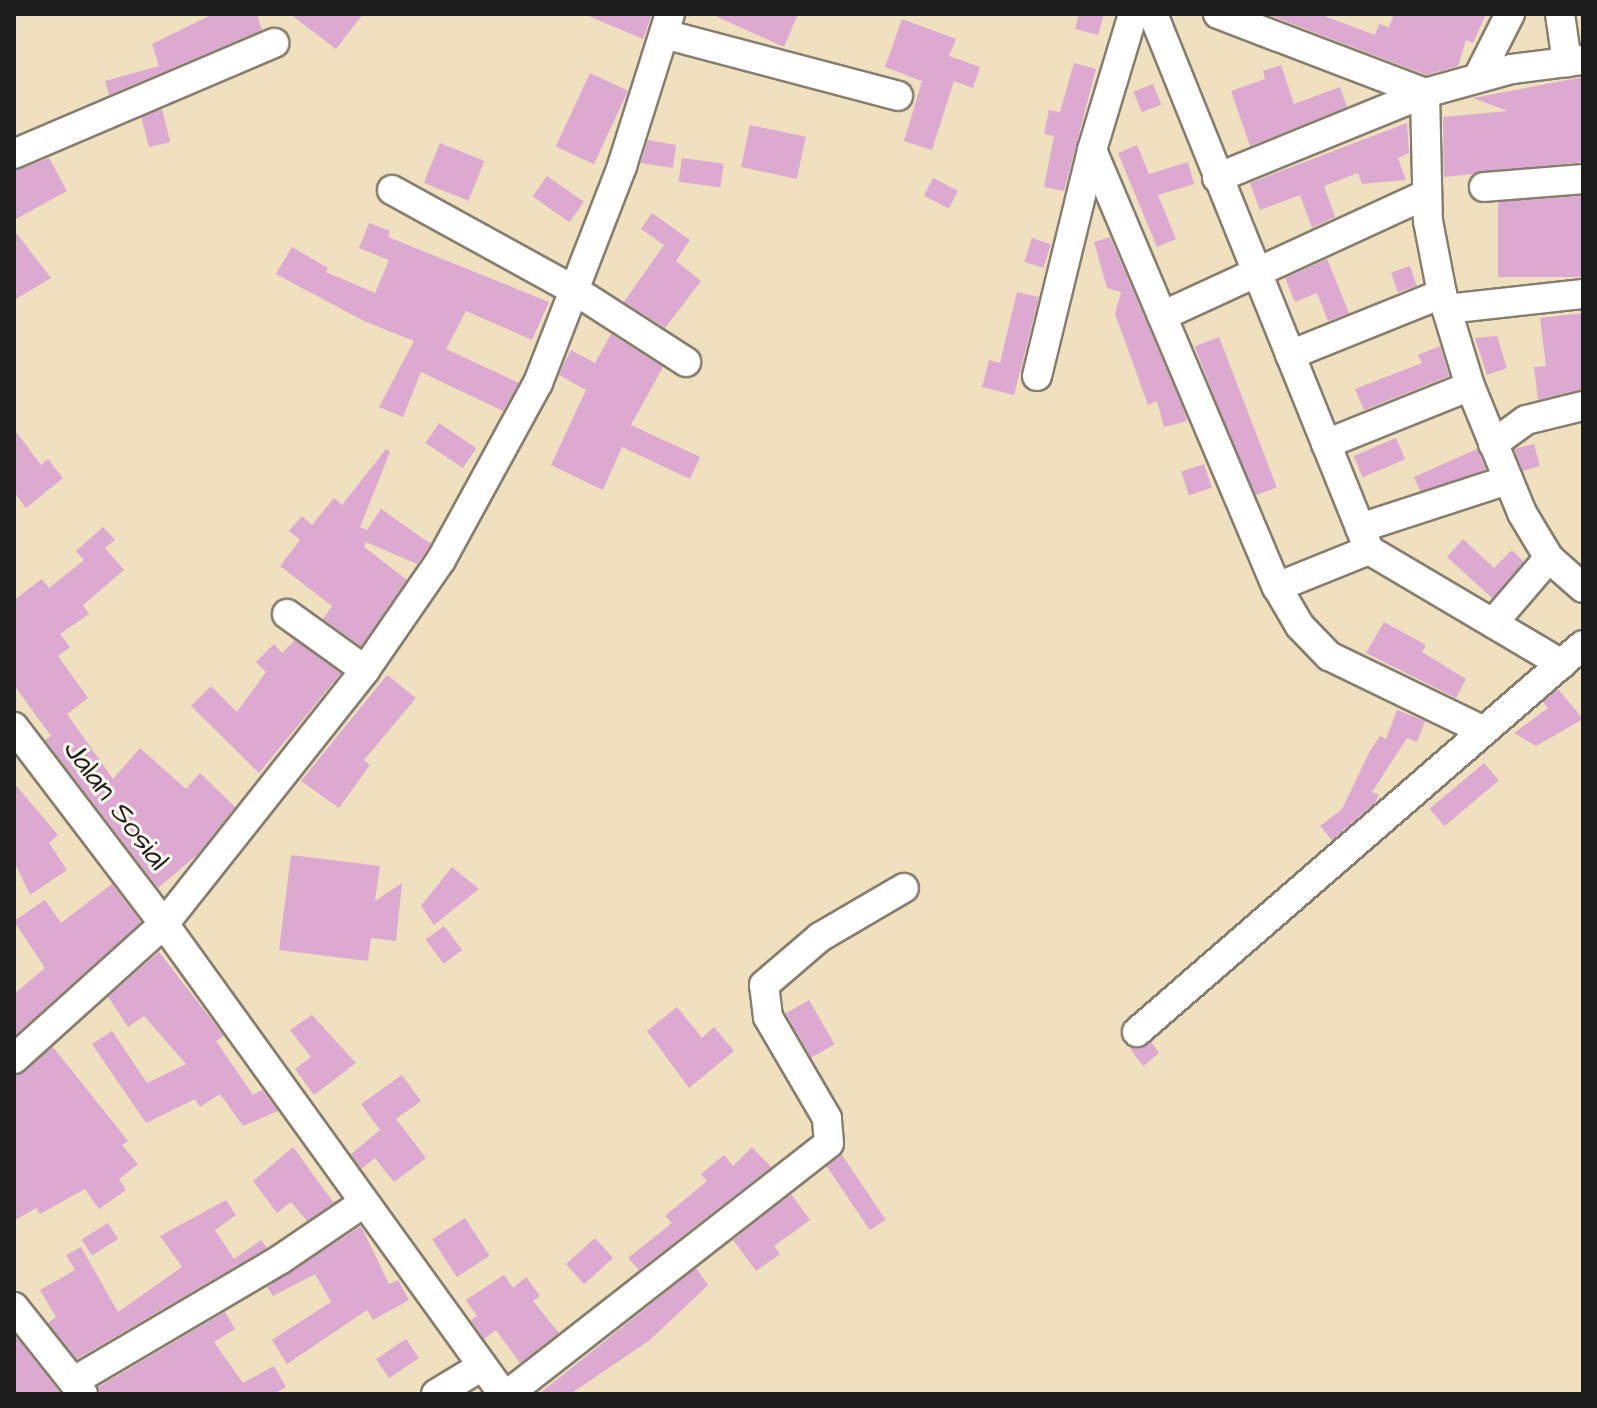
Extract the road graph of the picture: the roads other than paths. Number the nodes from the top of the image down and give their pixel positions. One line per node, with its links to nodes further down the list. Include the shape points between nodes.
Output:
1 (1133, 14): 12 (street)
2 (1153, 14): 14 (street)
3 (1218, 14): 10 (street)
4 (1510, 14): 9 (street)
5 (1560, 14): 8 (street)
6 (667, 24): 11 (street); 20 (street)
7 (274, 43): 13 (street)
8 (1575, 61): 9 (street)
9 (1478, 77): 10 (street)
10 (1425, 93): 14 (street); 18 (street)
11 (898, 96)
12 (1092, 150): 23 (street); 26 (street)
13 (14, 154)
14 (1217, 178): 19 (street)
15 (1583, 179): 16 (street)
16 (1484, 187)
17 (392, 190): 20 (street)
18 (1425, 195): 19 (street); 22 (street)
19 (1255, 269): 23 (street); 24 (street)
20 (576, 291): 25 (street); 40 (street, via 506,451 441,560)
21 (1583, 294): 22 (street)
22 (1444, 302): 24 (street); 27 (street)
23 (1162, 316): 34 (street)
24 (1290, 355): 29 (street)
25 (686, 362)
26 (1037, 376)
27 (1470, 386): 29 (street); 30 (street)
28 (1583, 406): 30 (street, via 1526,420)
29 (1326, 444): 32 (street)
30 (1493, 444): 31 (street)
31 (1508, 480): 32 (street); 33 (street)
32 (1365, 539): 34 (street); 37 (street)
33 (1549, 558): 35 (street); 37 (street)
34 (1277, 587): 42 (street, via 1300,626 1329,656)
35 (1583, 588)
36 (287, 614): 40 (street)
37 (1493, 623): 39 (street)
38 (1583, 645): 39 (street)
39 (1562, 664): 42 (street)
40 (365, 670): 44 (street)
41 (14, 727): 44 (street, Jalan Sosial)
42 (1484, 731): 45 (street)
43 (904, 888): 52 (street, via 820,937 764,985 768,1017 827,1118 829,1143)
44 (164, 924): 46 (street); 47 (street, Jalan Sosial)
45 (1137, 1032)
46 (14, 1059)
47 (362, 1204): 49 (street, Jalan Sosial); 50 (street)
48 (14, 1307): 50 (street)
49 (482, 1366): 51 (street); 52 (street, Jalan Sosial)
50 (79, 1388)
51 (436, 1394)
52 (506, 1394)

